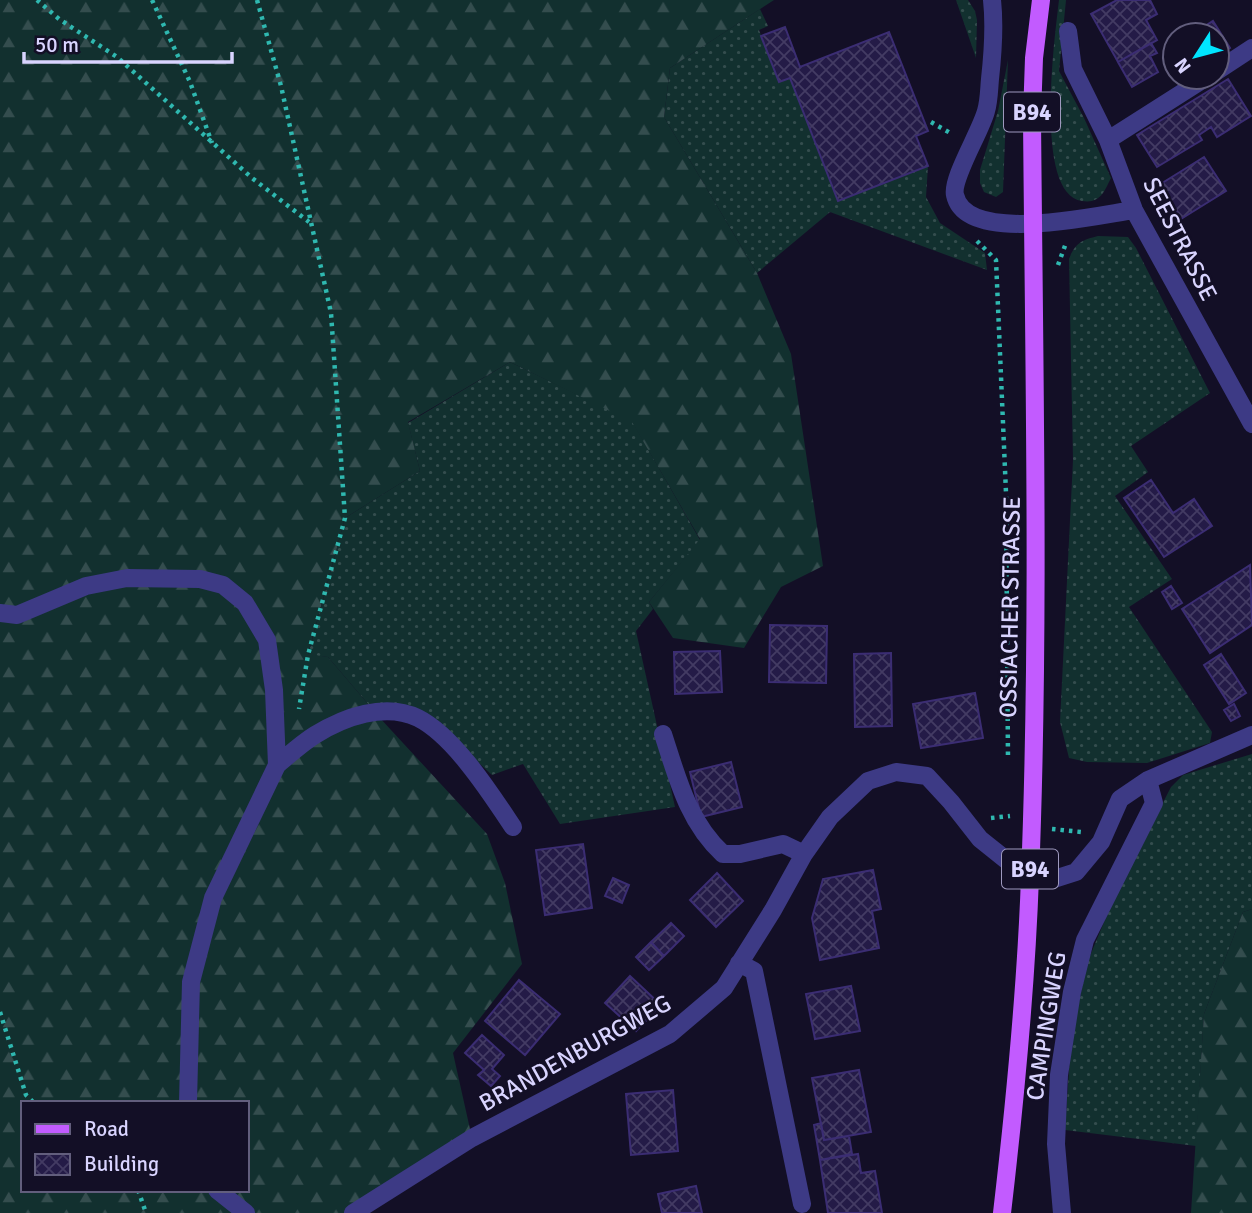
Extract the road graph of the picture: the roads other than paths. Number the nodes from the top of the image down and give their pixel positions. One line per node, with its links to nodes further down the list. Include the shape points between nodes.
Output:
1 (992, 0): 9 (street, via 995,29 987,110 956,179 955,195 973,218)
2 (1041, 0): 9 (main road, OSSIACHER STRASSE / B94, via 1034,58)
3 (1068, 31): 7 (street, SEESTRASSE, via 1073,69)
4 (1252, 48): 5 (street)
5 (1231, 62)
6 (1185, 91): 7 (street)
7 (1108, 140): 8 (street, SEESTRASSE)
8 (1133, 210): 9 (street); 10 (street, SEESTRASSE)
9 (1033, 224): 18 (main road, OSSIACHER STRASSE / B94, via 1037,524)
10 (1252, 424)
11 (0, 613): 14 (street, via 17,615 86,586 127,578 200,579 223,585 245,603 267,640)
12 (663, 734): 17 (street, via 695,820 723,854 783,844)
13 (1252, 735): 15 (street)
14 (277, 765): 16 (street, via 315,735 355,716 384,711 417,718 445,739 478,776); 20 (street, via 213,898 200,946 191,982)
15 (1147, 780): 18 (street, via 1120,799 1101,842 1076,872 1051,880); 26 (street, CAMPINGWEG, via 1154,803 1085,940 1072,992 1058,1088 1056,1144)
16 (513, 827)
17 (804, 854): 18 (street, BRANDENBURGWEG, via 830,817 868,781 896,772 927,776 980,839); 19 (street, BRANDENBURGWEG)
18 (1030, 878): 25 (main road, OSSIACHER STRASSE / B94)
19 (739, 963): 22 (street, via 754,971); 24 (street, BRANDENBURGWEG, via 724,988 670,1034 482,1133)
20 (188, 1101)
21 (220, 1192): 23 (street)
22 (802, 1204)
23 (246, 1213)
24 (353, 1213)
25 (1002, 1213)
26 (1062, 1213)

